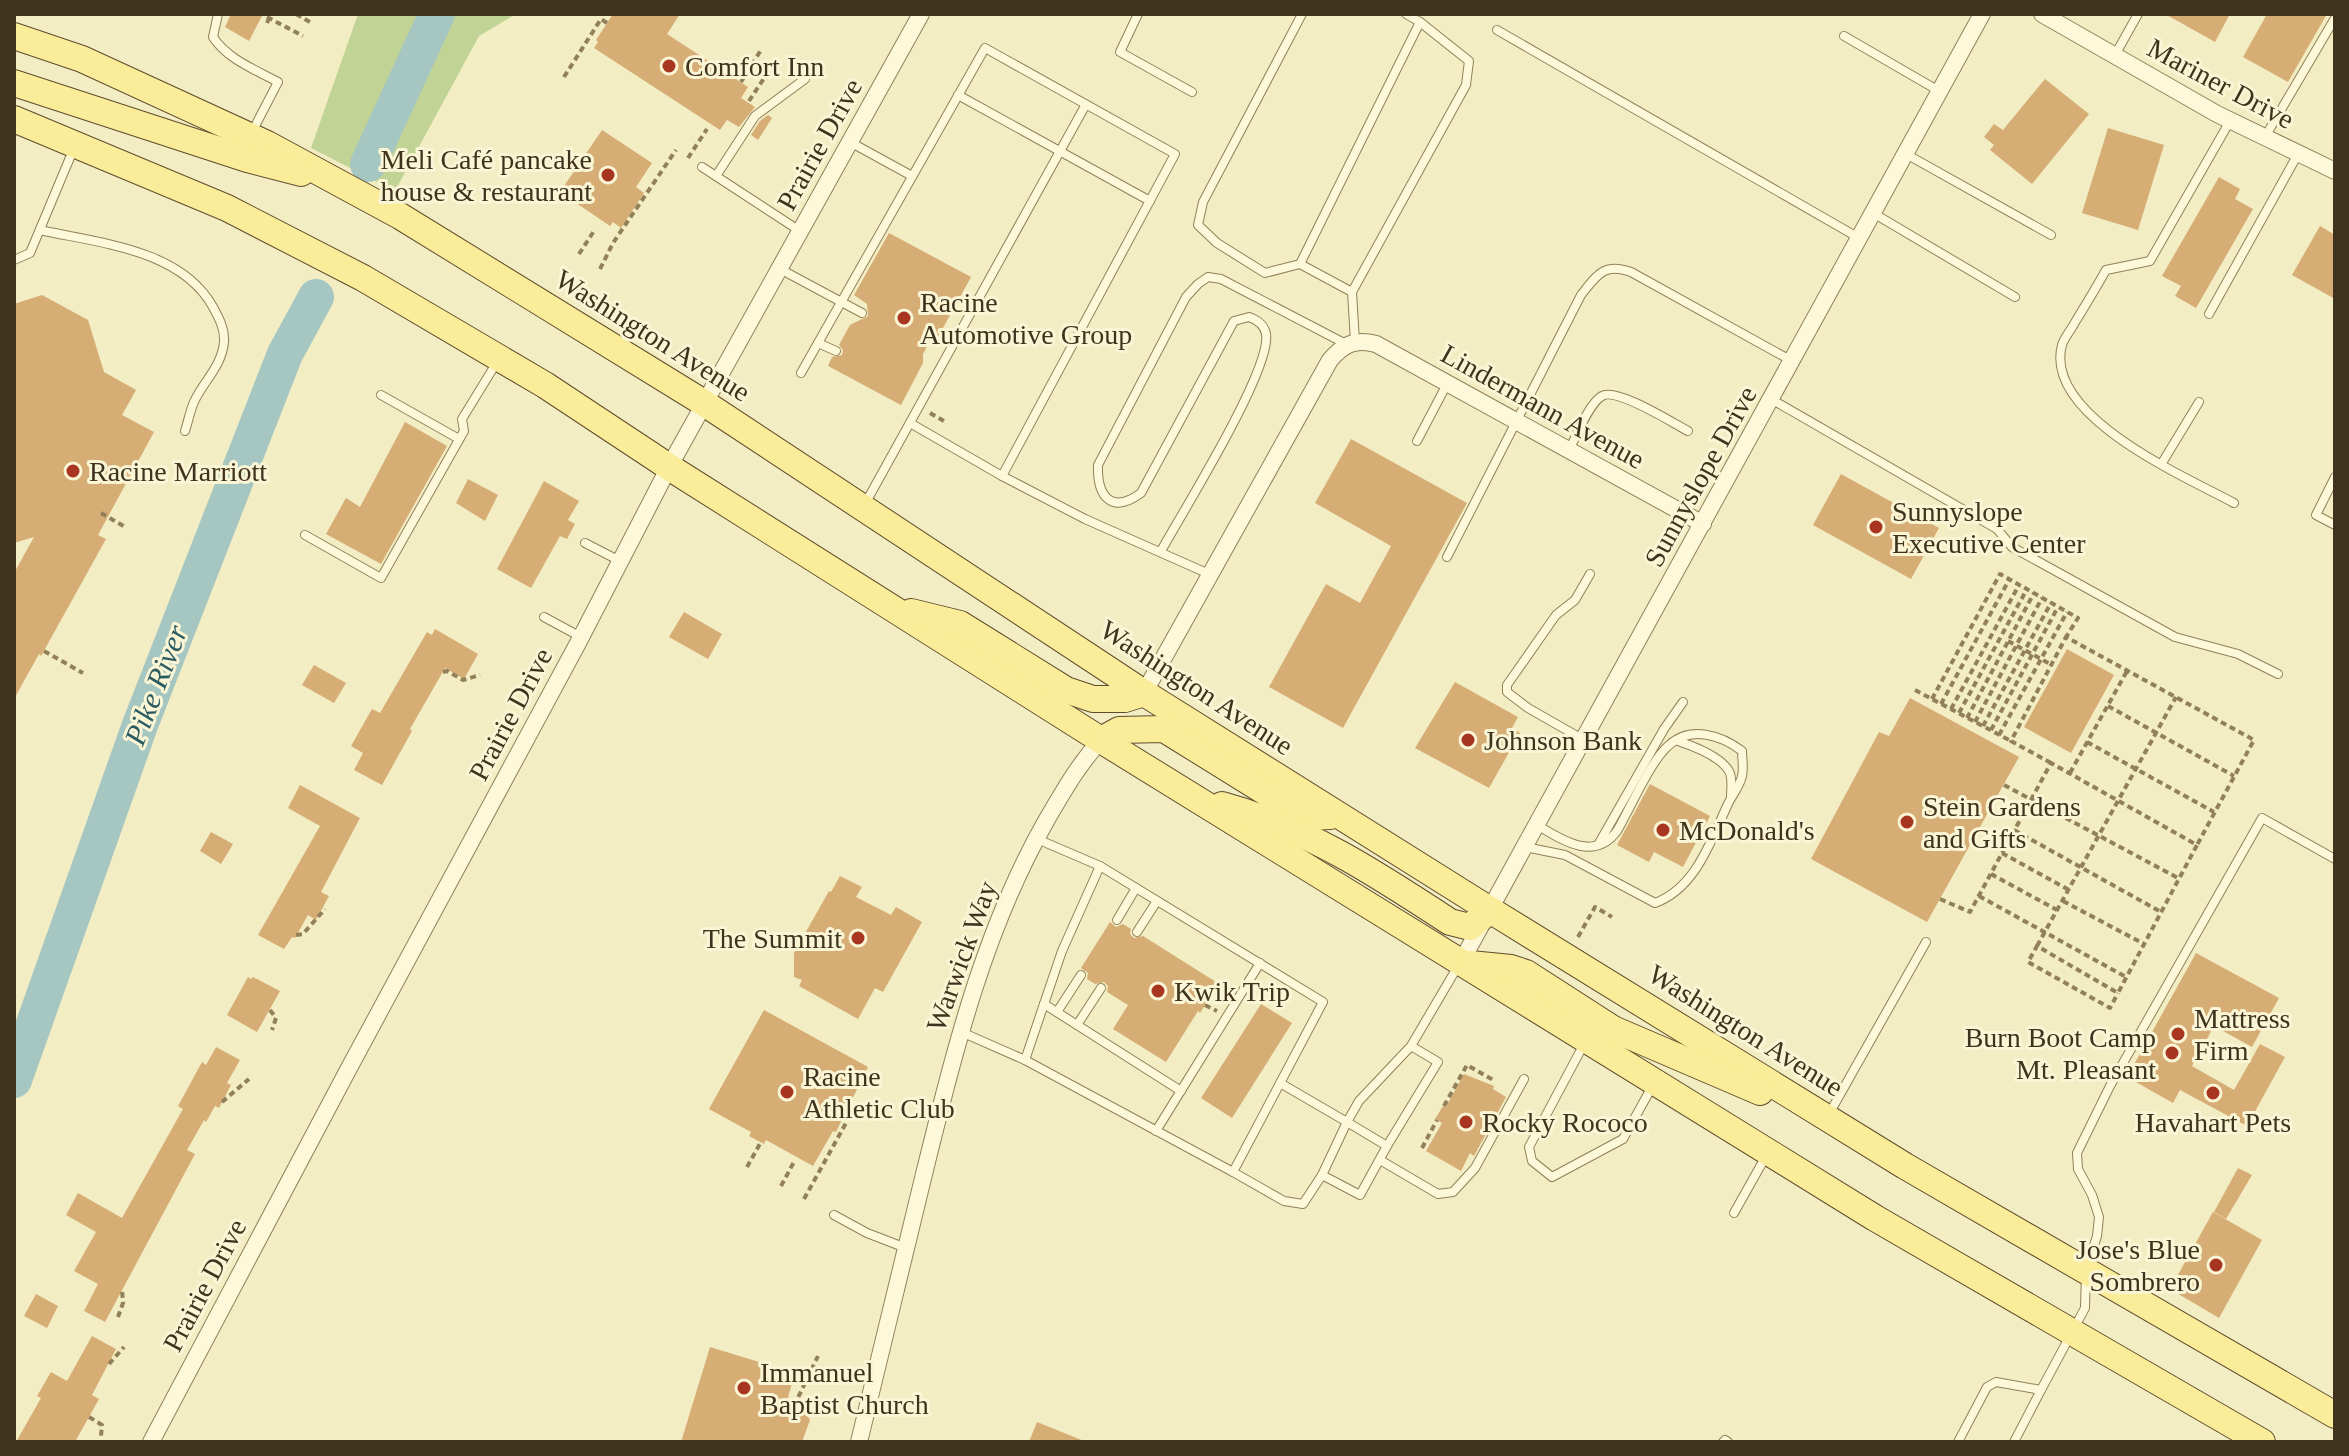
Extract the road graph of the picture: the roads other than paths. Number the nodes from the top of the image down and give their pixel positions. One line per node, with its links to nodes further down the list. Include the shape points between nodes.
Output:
1 (218, 14): 26 (lane, via 213,37 219,47 278,82)
2 (921, 14): 24 (street, Prairie Drive)
3 (1138, 14): 18 (lane, via 1120,52)
4 (1302, 14): 41 (lane, via 1203,202 1198,225 1265,273)
5 (1406, 14): 10 (lane)
6 (1982, 14): 17 (street, Sunnyslope Drive)
7 (2042, 14): 14 (street, Mariner Drive)
8 (2138, 14): 14 (lane)
9 (2335, 18): 23 (lane)
10 (1420, 22): 41 (lane); 43 (lane, via 1469,61 1466,85)
11 (1497, 30): 39 (lane)
12 (19, 35): 26 (main road, via 82,59)
13 (1844, 36): 17 (lane)
14 (2115, 56): 22 (street, Mariner Drive)
15 (805, 79): 32 (lane, via 755,116)
16 (14, 83): 26 (main road)
17 (1940, 91): 29 (street, Sunnyslope Drive)
18 (1192, 92)
19 (958, 95): 20 (lane, via 985,48); 27 (lane); 33 (lane)
20 (1085, 106): 27 (lane); 34 (lane, via 1175,154)
21 (14, 119): 25 (main road)
22 (2230, 121): 23 (street, Mariner Drive); 66 (lane, via 2150,261 2106,270 2062,345 2062,368 2090,416)
23 (2265, 137): 28 (street, Mariner Drive)
24 (850, 142): 33 (lane); 37 (street, Prairie Drive)
25 (76, 143): 36 (lane); 51 (main road, via 227,208 363,278)
26 (245, 146): 58 (main road, Washington Avenue, via 340,183 400,216)
27 (1060, 151): 34 (lane); 60 (lane)
28 (2299, 153): 31 (street, Mariner Drive); 47 (lane)
29 (1906, 154): 35 (street, Sunnyslope Drive); 38 (lane)
30 (702, 167): 32 (lane)
31 (2335, 171)
32 (716, 176): 37 (lane)
33 (912, 176): 45 (lane)
34 (1150, 201): 68 (lane)
35 (1873, 213): 39 (street, Sunnyslope Drive); 44 (lane)
36 (40, 230): 40 (lane, via 30,253); 61 (lane, via 147,255 185,275 206,295 221,323 224,343)
37 (800, 231): 42 (street, Prairie Drive)
38 (2051, 235)
39 (1860, 238): 52 (street, Sunnyslope Drive)
40 (14, 260)
41 (1300, 264): 43 (lane)
42 (779, 269): 45 (lane); 58 (street, Prairie Drive)
43 (1352, 292): 49 (lane)
44 (2015, 297)
45 (842, 301): 46 (lane); 48 (lane)
46 (862, 313)
47 (2209, 314)
48 (818, 343): 50 (lane); 53 (lane)
49 (1351, 343): 54 (street, Lindermann Avenue, via 1376,344); 76 (lane, via 1221,279 1208,277 1186,297 1098,465 1098,484 1109,499 1128,502 1141,493 1234,321 1249,317 1262,324 1265,350 1251,390); 79 (street, via 1330,360)
50 (836, 351)
51 (500, 358): 63 (lane, via 462,419); 67 (main road)
52 (1792, 361): 56 (street, Sunnyslope Drive); 59 (lane, via 1617,267 1599,272 1581,295)
53 (801, 373)
54 (1447, 384): 59 (street, Lindermann Avenue); 64 (lane)
55 (381, 395): 63 (lane)
56 (1771, 399): 72 (street, Sunnyslope Drive); 84 (lane, via 1997,529 2012,547 2175,637 2238,654)
57 (2199, 402): 66 (lane)
58 (704, 403): 67 (street, Prairie Drive); 71 (main road, Washington Avenue)
59 (1516, 421): 65 (street, Lindermann Avenue); 77 (lane)
60 (910, 423): 68 (lane); 71 (lane)
61 (185, 431)
62 (1688, 431): 65 (lane, via 1609,394 1593,405)
63 (459, 439): 74 (lane, via 381,578)
64 (1417, 441)
65 (1569, 450): 72 (street, Lindermann Avenue)
66 (2162, 463): 70 (lane)
67 (669, 467): 78 (street, Prairie Drive); 81 (main road)
68 (1002, 476): 76 (lane)
69 (2335, 477): 73 (lane, via 2316,515)
70 (2234, 503)
71 (862, 508): 85 (main road, Washington Avenue)
72 (1703, 524): 88 (street, Sunnyslope Drive)
73 (2335, 525)
74 (305, 535)
75 (585, 543): 78 (lane)
76 (1161, 551): 79 (lane)
77 (1447, 557)
78 (621, 561): 83 (street, Prairie Drive)
79 (1209, 574): 85 (street)
80 (1590, 574): 88 (lane, via 1507,685 1507,692 1528,708)
81 (892, 608): 85 (main road, via 960,624 1066,690 1093,699); 87 (main road)
82 (544, 617): 83 (lane)
83 (581, 637): 135 (street, Prairie Drive)
84 (2278, 674)
85 (1144, 693): 92 (main road, Washington Avenue)
86 (1683, 702): 95 (lane)
87 (1101, 740): 90 (main road); 92 (main road, via 1119,730 1164,729 1293,809 1312,817); 94 (street, Warwick Way, via 1078,766)
88 (1584, 740): 93 (street, Sunnyslope Drive)
89 (1676, 740): 91 (lane, via 1728,769); 91 (lane, via 1712,734 1742,751 1742,777); 95 (lane, via 1657,761 1611,840)
90 (1190, 796): 101 (main road, via 1260,815 1352,858 1450,922 1470,927); 105 (main road)
91 (1731, 798): 96 (lane, via 1693,873 1682,887 1655,903 1565,855)
92 (1339, 815): 101 (main road, Washington Avenue)
93 (1537, 825): 95 (lane, via 1571,844); 96 (street, Sunnyslope Drive)
94 (1036, 839): 98 (lane); 112 (street, Warwick Way, via 1005,903)
95 (1598, 846)
96 (1525, 847): 101 (street, Sunnyslope Drive)
97 (2335, 859): 131 (lane, via 2262,818 2077,1153 2078,1169 2099,1217)
98 (1100, 866): 99 (lane); 109 (lane)
99 (1136, 888): 100 (lane); 102 (lane)
100 (1157, 901): 103 (lane); 106 (lane)
101 (1490, 910): 105 (street, Sunnyslope Drive); 120 (main road, Washington Avenue)
102 (1117, 920)
103 (1137, 932)
104 (1926, 942): 120 (lane)
105 (1461, 962): 113 (main road); 114 (lane); 120 (main road, via 1526,973 1642,1043)
106 (1260, 963): 118 (lane, via 1323,1002); 119 (lane)
107 (1081, 975): 110 (lane)
108 (1101, 988): 111 (lane)
109 (1044, 1004): 110 (lane); 115 (lane)
110 (1057, 1012): 111 (lane)
111 (1077, 1025): 119 (lane)
112 (959, 1031): 115 (lane); 130 (street, Warwick Way)
113 (1586, 1040): 117 (main road); 117 (lane, via 1529,1147 1532,1161 1552,1177 1623,1139)
114 (1411, 1046): 121 (lane, via 1359,1101); 123 (lane, via 1438,1062)
115 (1025, 1060): 122 (lane)
116 (1524, 1079): 125 (lane, via 1475,1168 1453,1192 1438,1194)
117 (1655, 1082): 124 (main road)
118 (1280, 1083): 121 (lane); 126 (lane)
119 (1181, 1091): 122 (lane)
120 (1827, 1118): 131 (main road, Washington Avenue)
121 (1347, 1122): 123 (lane); 127 (lane)
122 (1156, 1131): 126 (lane)
123 (1387, 1146): 125 (lane)
124 (1768, 1152): 128 (lane); 132 (main road)
125 (1380, 1160): 127 (lane, via 1360,1195)
126 (1233, 1172): 127 (lane, via 1284,1201 1303,1204)
127 (1322, 1175)
128 (1734, 1213)
129 (834, 1215): 130 (lane)
130 (906, 1248): 136 (street, Warwick Way)
131 (2086, 1271): 132 (lane, via 2085,1308); 134 (main road, Washington Avenue)
132 (2072, 1332): 133 (lane); 139 (main road)
133 (2041, 1390): 137 (lane, via 1990,1384); 138 (lane)
134 (2335, 1415)
135 (151, 1442)
136 (859, 1442)
137 (1958, 1442)
138 (2014, 1442)
139 (2262, 1442)

